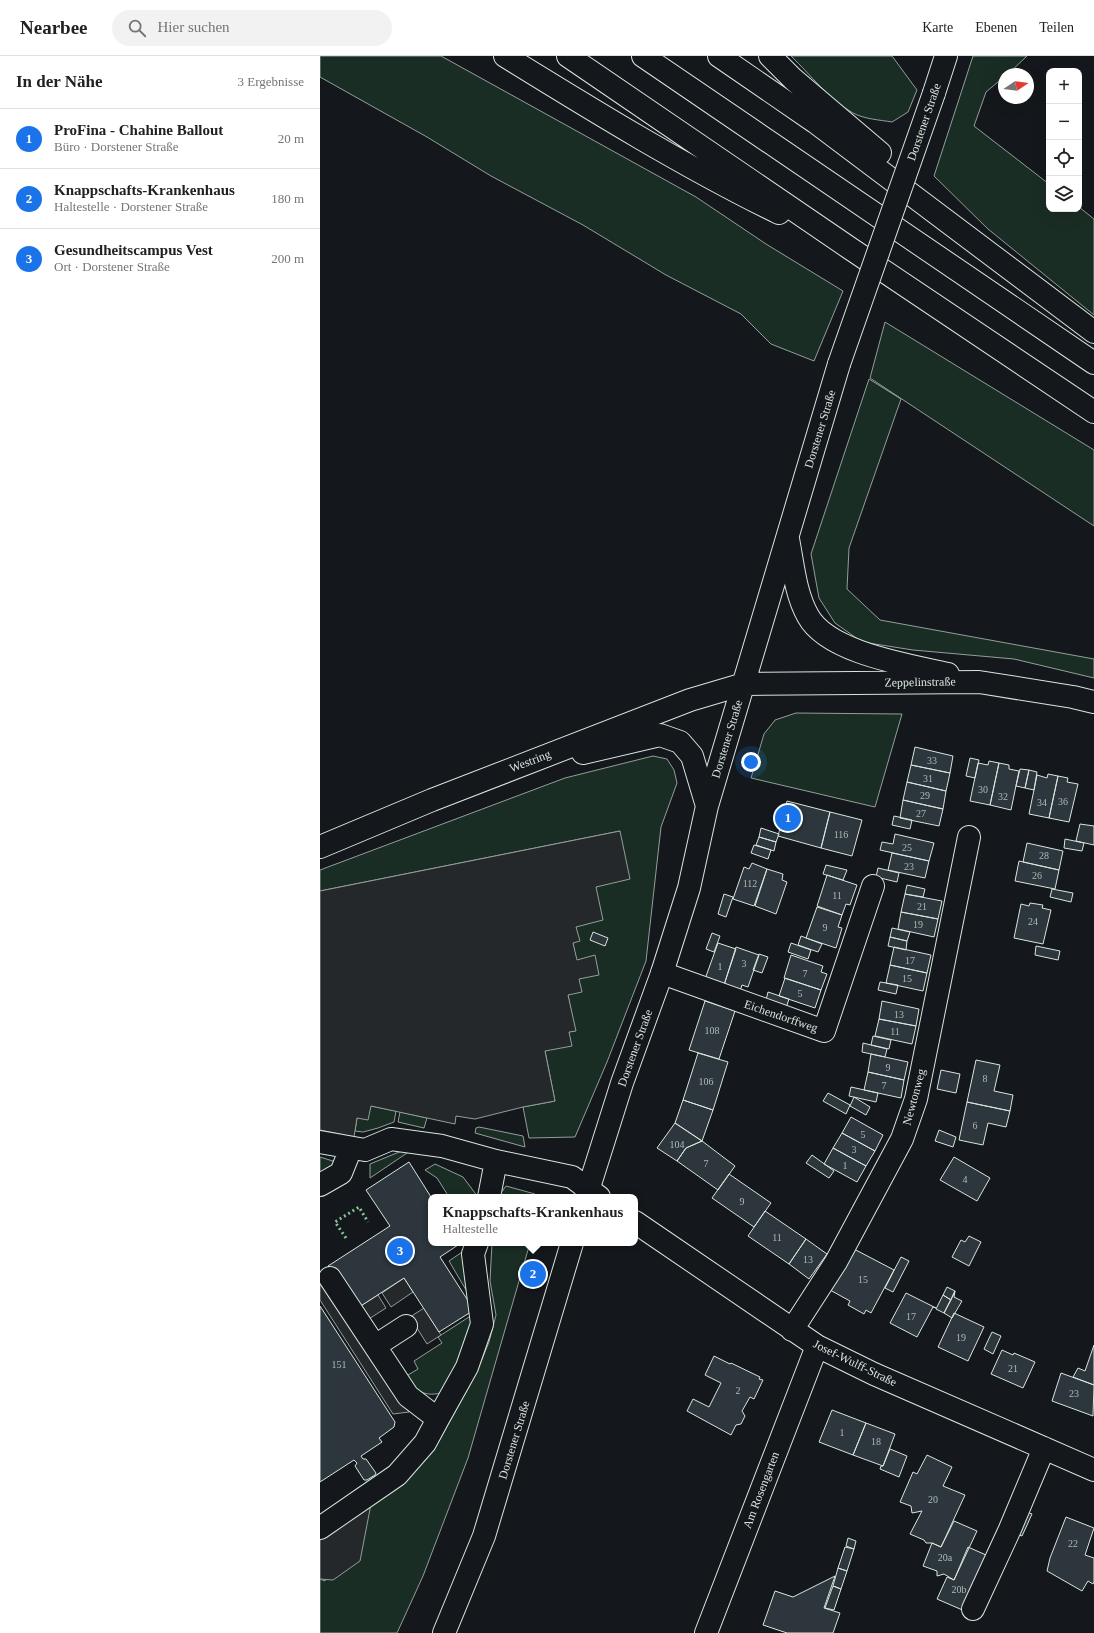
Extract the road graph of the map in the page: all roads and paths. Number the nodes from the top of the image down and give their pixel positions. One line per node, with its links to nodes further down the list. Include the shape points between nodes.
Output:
1 (505, 56): 8 (main road, via 742,195)
2 (568, 56): 8 (main road)
3 (643, 56): 10 (main road)
4 (719, 56): 7 (main road, via 815,122)
5 (770, 56): 7 (main road, via 792,79 946,208)
6 (946, 56): 12 (main road, Dorstener Straße, bridge, via 839,364)
7 (975, 243): 9 (main road)
8 (849, 248): 11 (main road)
9 (1094, 332)
10 (1094, 363)
11 (1094, 412)
12 (788, 536): 13 (main road, via 800,598 808,617 818,629 834,641 866,654); 14 (main road, Dorstener Straße)
13 (979, 682): 14 (main road, Zeppelinstraße); 15 (main road, Zeppelinstraße)
14 (744, 684): 16 (main road, Westring, via 690,700); 17 (main road, Dorstener Straße)
15 (1094, 702)
16 (505, 771): 17 (main road, Dorstener Straße, via 660,735 680,742 692,756); 19 (main road, Westring)
17 (707, 806): 21 (main road, Dorstener Straße, via 689,888)
18 (969, 837): 33 (main road, Newtonweg, via 914,1106 902,1139 836,1262)
19 (320, 847)
20 (873, 886): 21 (main road, Eichendorffweg, via 824,1031)
21 (662, 973): 27 (main road, Dorstener Straße, via 622,1083)
22 (320, 1142): 23 (main road)
23 (351, 1148): 24 (main road, via 365,1150 391,1139 442,1146); 25 (main road, via 341,1173)
24 (496, 1161): 26 (main road); 27 (main road, via 572,1177)
25 (320, 1185)
26 (490, 1194)
27 (591, 1194)
28 (638, 1224): 33 (main road, Josef-Wulff-Straße)
29 (476, 1246): 36 (main road, via 473,1254 482,1324 467,1367)
30 (571, 1246): 41 (main road, Dorstener Straße, via 484,1536)
31 (330, 1278): 34 (main road)
32 (406, 1326): 34 (main road)
33 (792, 1330): 35 (main road, Josef-Wulff-Straße)
34 (375, 1346): 36 (main road, via 408,1396)
35 (817, 1346): 37 (main road, Josef-Wulff-Straße, via 874,1374); 42 (main road, Am Rosengarten)
36 (438, 1419): 39 (main road, via 425,1442 397,1475)
37 (1044, 1448): 38 (main road, Josef-Wulff-Straße); 40 (main road)
38 (1094, 1470)
39 (320, 1528)
40 (973, 1609)
41 (444, 1633)
42 (706, 1633)

